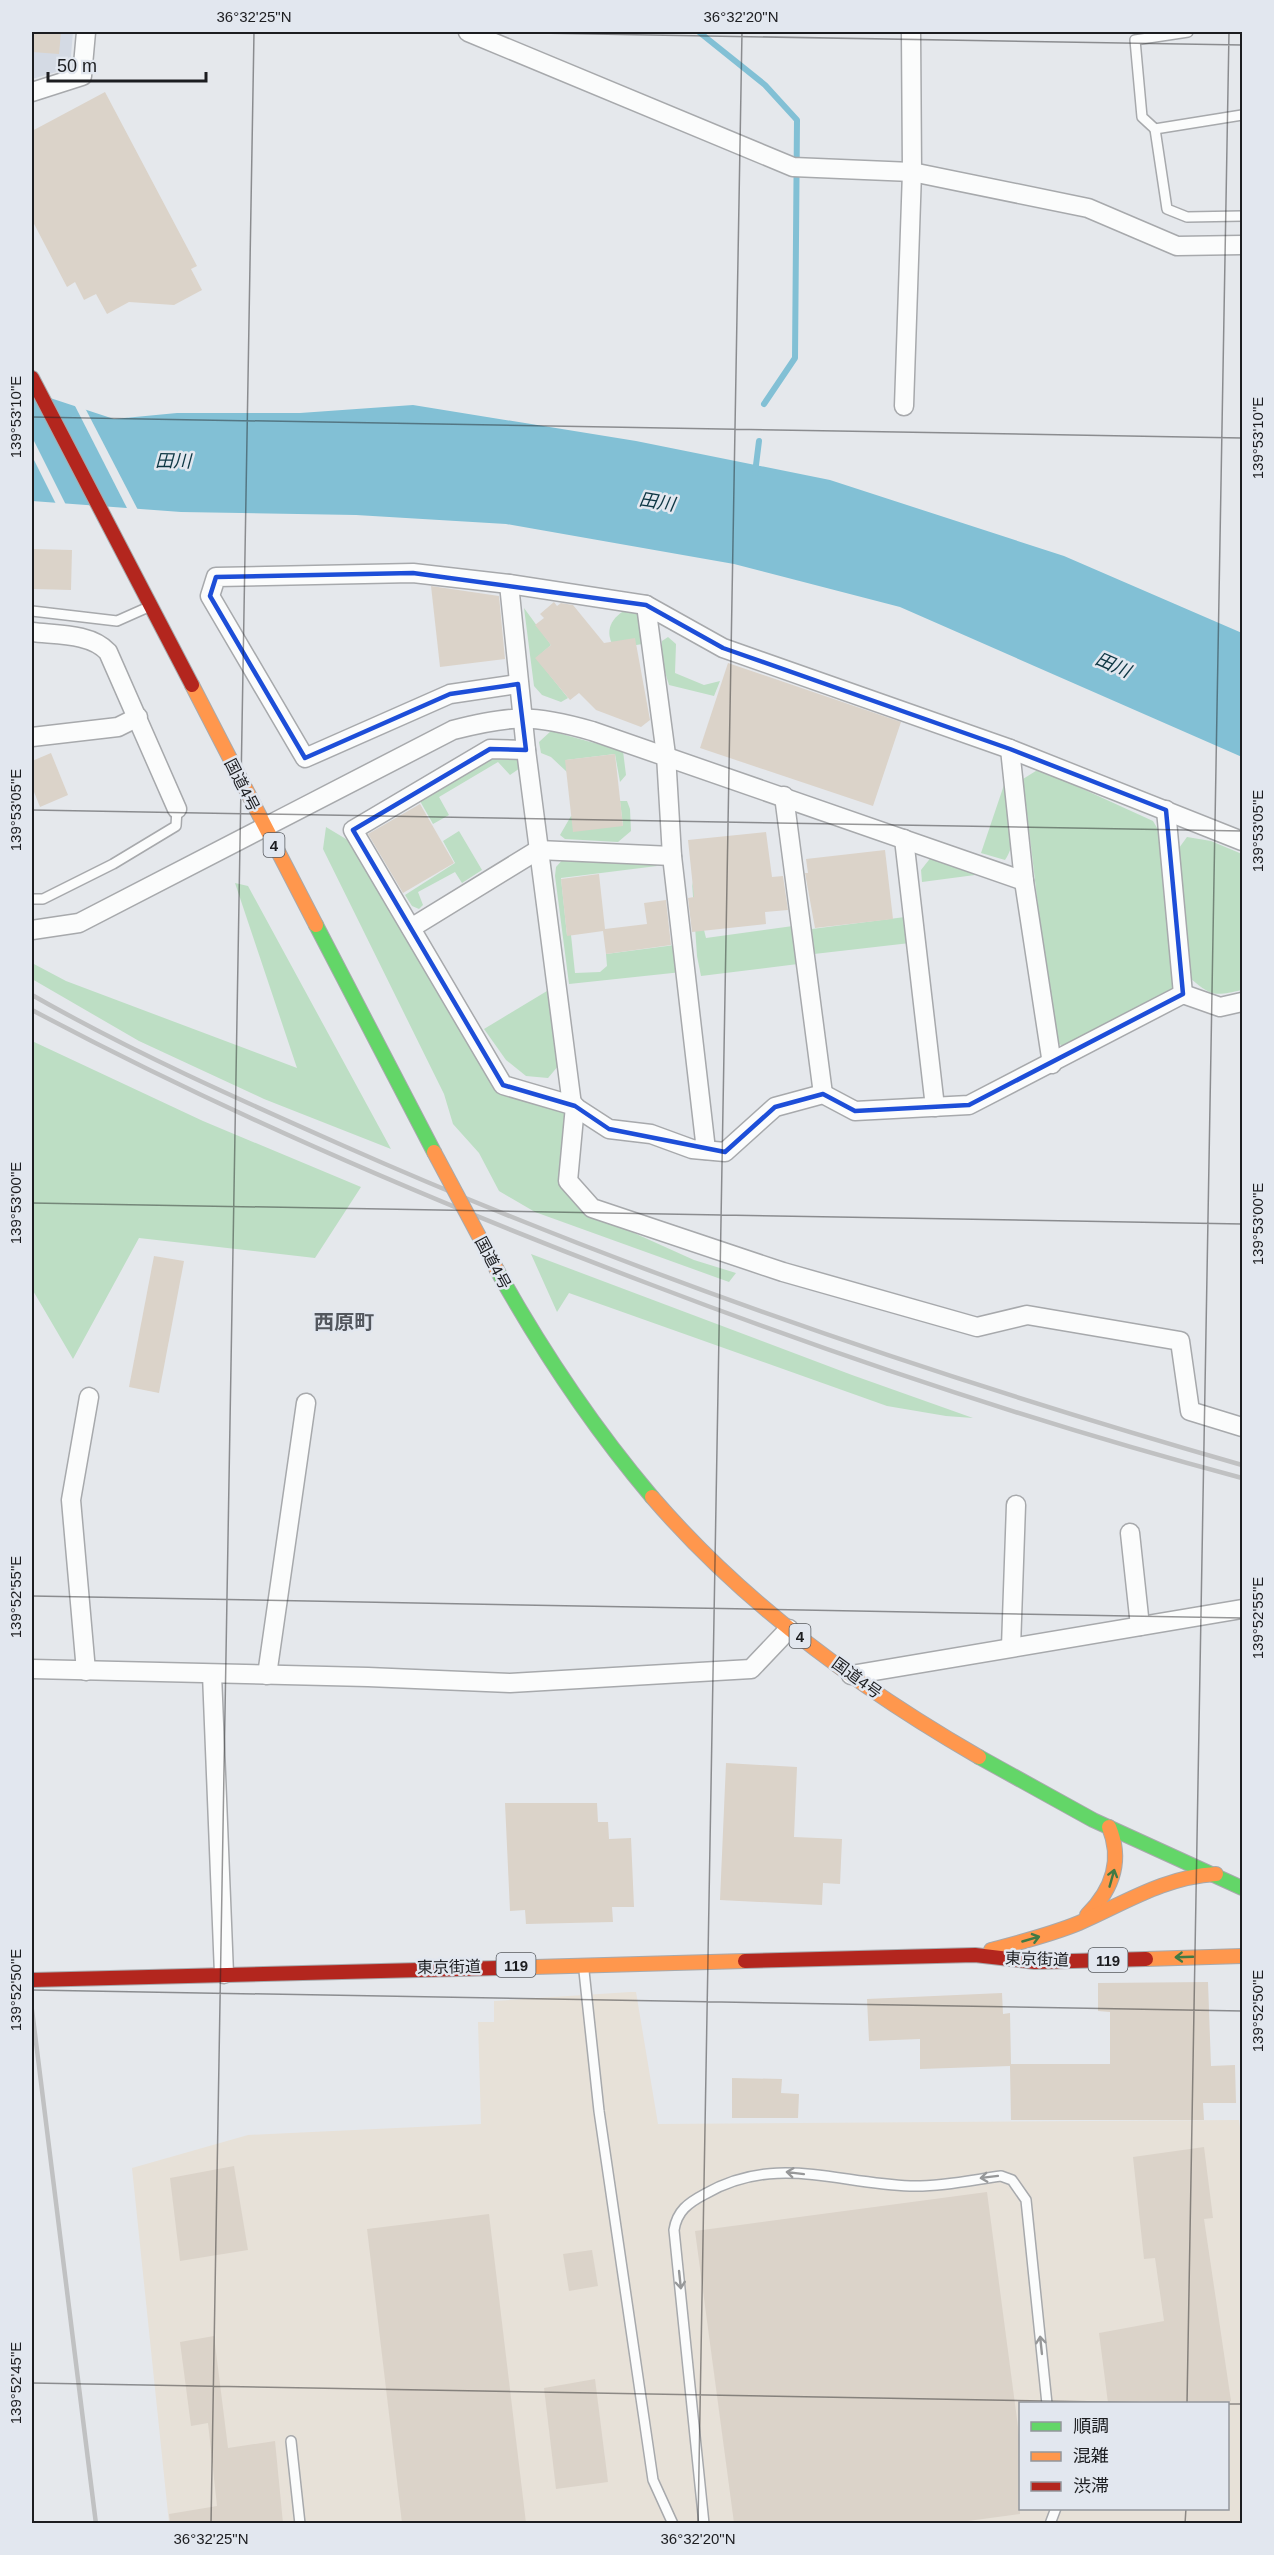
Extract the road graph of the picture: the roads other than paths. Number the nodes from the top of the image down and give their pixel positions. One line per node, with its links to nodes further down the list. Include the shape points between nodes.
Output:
1 (86, 32): 5 (street, via 82,76)
2 (468, 32): 8 (street, via 793,167)
3 (911, 32): 8 (street)
4 (1188, 32): 7 (lane, via 1135,40 1142,117)
5 (32, 92)
6 (1242, 115): 7 (lane)
7 (1155, 129): 9 (lane, via 1167,210 1186,217)
8 (912, 172): 10 (street, via 1089,208 1177,246); 12 (street)
9 (1242, 216)
10 (1242, 245)
11 (32, 378): 15 (highway, 国道4号 / 4)
12 (904, 406)
13 (509, 584): 14 (street); 19 (street); 19 (street, via 414,573 216,577 210,596 305,758 450,694)
14 (646, 605): 23 (street, via 723,648); 25 (street)
15 (149, 606): 17 (lane, via 117,621); 29 (highway, 国道4号 / 4)
16 (32, 611): 17 (lane)
17 (46, 613): 18 (lane)
18 (37, 633): 20 (street, via 100,644 108,652)
19 (518, 684): 21 (street)
20 (138, 717): 22 (street, via 118,727); 27 (street)
21 (522, 717): 24 (street); 25 (street, via 559,721); 29 (street, via 498,718 453,730)
22 (32, 737)
23 (1010, 749): 28 (street); 34 (street)
24 (526, 750): 32 (street); 36 (street, via 490,748 353,830)
25 (666, 755): 26 (street); 33 (street)
26 (784, 796): 30 (street); 41 (street)
27 (177, 809): 35 (lane, via 176,826 73,884 43,899)
28 (1166, 810): 31 (street); 38 (street)
29 (263, 826): 37 (street, via 79,923); 52 (highway, 国道4号 / 4, bridge, via 518,1311 573,1397 633,1475 697,1545)
30 (904, 839): 34 (street); 43 (street)
31 (1242, 841)
32 (538, 850): 33 (street); 36 (street); 42 (street, via 570,1093)
33 (672, 856): 44 (street)
34 (1024, 881): 40 (street)
35 (32, 899)
36 (411, 928): 42 (street, via 503,1085)
37 (32, 930)
38 (1183, 994): 39 (street, via 1220,1007); 40 (street)
39 (1242, 1002)
40 (1052, 1064): 43 (street, via 969,1105)
41 (823, 1094): 43 (street, via 855,1111); 44 (street, via 775,1107 725,1152)
42 (575, 1106): 44 (street, via 609,1129 651,1134); 47 (street, via 568,1181 592,1208 783,1272 977,1327 1027,1315 1180,1341 1190,1411)
43 (935, 1107)
44 (706, 1150)
45 (89, 1397): 55 (street, via 71,1500)
46 (306, 1403): 57 (street)
47 (1242, 1427)
48 (1016, 1505): 53 (street)
49 (1130, 1533): 51 (street)
50 (1242, 1609): 51 (street)
51 (1140, 1626): 53 (street)
52 (789, 1629): 57 (street, via 752,1670 510,1683); 58 (highway, 国道4号 / 4)
53 (1011, 1647): 58 (street)
54 (32, 1670): 55 (street)
55 (86, 1671): 56 (street)
56 (212, 1674): 57 (street); 67 (street)
57 (267, 1675)
58 (851, 1675): 59 (highway, 国道4号 / 4, via 980,1758)
59 (1109, 1827): 60 (highway, 国道4号 / 4); 63 (highway, one-way to 59, via 1113,1879 1116,1848)
60 (1214, 1873): 61 (highway, 東京街道 / 4); 62 (highway, 国道4号 / 4); 63 (highway, 東京街道 / 119, via 1175,1880)
61 (1242, 1879)
62 (1242, 1888)
63 (1083, 1927): 64 (highway, 東京街道 / 119, one-way to 63)
64 (975, 1955): 65 (highway, 東京街道 / 119, one-way to 64, via 1035,1962); 66 (highway, 東京街道 / 119)
65 (1242, 1956)
66 (582, 1964): 67 (highway, 東京街道 / 119); 72 (lane, via 599,2111 653,2480)
67 (224, 1974): 68 (highway, 東京街道 / 119)
68 (32, 1980)
69 (1047, 2402): 73 (lane, one-way to 73, via 1026,2200 1012,2180 1001,2176 914,2186 776,2171 720,2185 682,2209 674,2230)
70 (291, 2441): 71 (lane)
71 (300, 2523)
72 (673, 2523)
73 (704, 2523)

